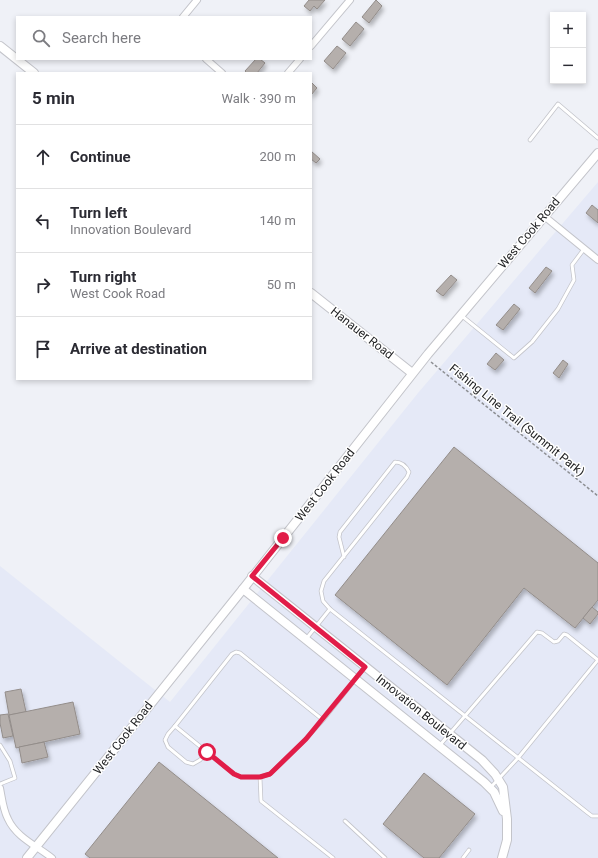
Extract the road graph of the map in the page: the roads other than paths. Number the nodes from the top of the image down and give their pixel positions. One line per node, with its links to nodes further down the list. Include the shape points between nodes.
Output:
1 (196, 0): 3 (street)
2 (350, 0): 4 (street)
3 (184, 16)
4 (312, 45)
5 (0, 46): 6 (street)
6 (16, 59)
7 (18, 60): 10 (street)
8 (207, 60): 11 (street)
9 (299, 60): 12 (street)
10 (33, 72)
11 (221, 72)
12 (289, 72)
13 (598, 138): 14 (lane, via 558,104)
14 (530, 140)
15 (598, 153): 16 (street, West Cook Road)
16 (544, 216): 17 (street); 20 (street, West Cook Road)
17 (584, 248): 18 (street); 20 (lane, via 572,265 574,280 558,309 532,342 514,358)
18 (598, 260)
19 (312, 294): 21 (street, Hanauer Road)
20 (460, 315): 21 (street, West Cook Road)
21 (412, 373): 23 (street, West Cook Road)
22 (344, 557): 22 (lane, via 407,477 406,468 399,462 395,462 340,532); 25 (lane, via 324,581 321,591 323,601)
23 (252, 576): 24 (street, West Cook Road); 26 (street, Innovation Boulevard)
24 (243, 588): 27 (street, Innovation Boulevard); 47 (street, West Cook Road)
25 (330, 609): 26 (lane); 31 (lane)
26 (316, 627): 27 (lane); 29 (street, Innovation Boulevard)
27 (306, 639): 30 (street, Innovation Boulevard)
28 (598, 660): 31 (lane, via 567,635 564,634 558,642 554,642 537,632); 38 (lane)
29 (365, 667): 30 (lane); 34 (street, Innovation Boulevard)
30 (356, 678): 32 (lane); 36 (street, Innovation Boulevard)
31 (465, 717): 34 (lane); 38 (lane)
32 (323, 720): 33 (lane, via 236,652); 39 (lane, via 270,774)
33 (175, 726): 37 (lane); 37 (lane, via 165,740 168,747 186,762 193,764)
34 (450, 735): 36 (lane); 40 (street, Innovation Boulevard, via 482,760)
35 (0, 745): 41 (lane, via 10,761 15,778)
36 (439, 746): 43 (street, Innovation Boulevard)
37 (207, 752): 39 (lane, via 234,774 241,777)
38 (518, 758): 40 (lane); 44 (lane, via 592,816)
39 (260, 777): 51 (lane, via 261,801)
40 (498, 780): 43 (lane); 45 (street, Innovation Boulevard, via 503,787)
41 (0, 784)
42 (0, 788): 47 (street, via 7,819 15,830)
43 (490, 788): 45 (street, Innovation Boulevard)
44 (598, 816)
45 (507, 819): 54 (street, Innovation Boulevard, via 507,840)
46 (345, 821): 52 (lane)
47 (36, 847): 49 (street, West Cook Road); 50 (street)
48 (469, 850): 53 (lane)
49 (27, 858)
50 (52, 858)
51 (333, 858)
52 (385, 858)
53 (463, 858)
54 (502, 858)

